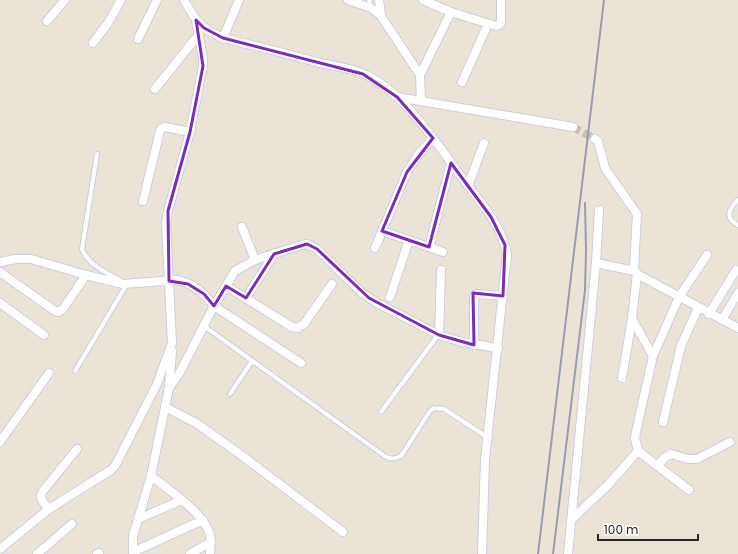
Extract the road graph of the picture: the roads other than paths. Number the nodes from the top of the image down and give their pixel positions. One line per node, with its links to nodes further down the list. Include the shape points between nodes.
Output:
1 (65, 0): 14 (street)
2 (121, 0): 19 (street)
3 (157, 0): 18 (street)
4 (184, 0): 13 (street)
5 (239, 0): 17 (street)
6 (348, 0): 10 (street)
7 (379, 0): 12 (street)
8 (423, 0): 11 (street)
9 (501, 0): 15 (street, via 501,22 496,26)
10 (370, 4): 12 (street)
11 (451, 12): 15 (street); 20 (street)
12 (381, 16): 20 (street)
13 (196, 20): 16 (street); 17 (street, via 204,28)
14 (47, 21)
15 (488, 24): 21 (street)
16 (199, 34): 22 (street); 26 (street, via 203,66)
17 (223, 38): 23 (street, via 363,74)
18 (138, 39)
19 (93, 42)
20 (420, 75): 24 (street)
21 (462, 82)
22 (155, 89)
23 (397, 97): 24 (street); 27 (street)
24 (421, 101): 25 (street)
25 (573, 127)
26 (190, 132): 34 (street, via 165,127 160,131); 53 (street, via 166,223)
27 (433, 138): 31 (street); 38 (street, via 407,172)
28 (595, 139): 51 (street, via 607,172 637,214)
29 (484, 143): 32 (street)
30 (96, 154): 54 (lane, via 82,249 97,268)
31 (451, 163): 32 (street); 40 (street)
32 (468, 186): 58 (street, via 491,217 505,245 507,254)
33 (738, 200): 36 (lane, via 729,214 730,219)
34 (143, 201)
35 (600, 210): 47 (street)
36 (738, 225)
37 (242, 227): 45 (street)
38 (382, 231): 39 (street); 41 (street)
39 (409, 240): 40 (street); 59 (street)
40 (429, 247): 42 (street)
41 (375, 248)
42 (442, 252)
43 (274, 254): 45 (street); 61 (street); 70 (street, via 307,244 317,249 369,298)
44 (707, 255): 60 (street)
45 (255, 260): 56 (street, via 235,271)
46 (0, 262): 52 (street, via 31,259)
47 (596, 263): 51 (street); 97 (street)
48 (441, 270): 70 (street)
49 (736, 270): 65 (street)
50 (0, 272): 52 (street, via 58,312 63,309)
51 (636, 273): 60 (street); 66 (street)
52 (86, 275): 54 (street)
53 (169, 281): 54 (street); 63 (street, via 177,280 188,284 204,294); 72 (street)
54 (127, 284): 78 (lane)
55 (332, 284): 61 (street, via 304,324 296,328)
56 (226, 286): 61 (street); 63 (street)
57 (738, 293): 67 (street)
58 (503, 296): 73 (street, via 476,294 474,297); 74 (street)
59 (390, 297)
60 (679, 297): 64 (street); 75 (street)
61 (246, 298)
62 (0, 303): 71 (street)
63 (214, 306): 68 (street); 77 (street)
64 (698, 308): 65 (street); 85 (street, via 682,346)
65 (709, 314): 67 (street)
66 (632, 319): 75 (street); 80 (street)
67 (722, 320): 69 (street)
68 (204, 326): 76 (lane); 81 (street)
69 (738, 328)
70 (439, 334): 73 (street); 84 (lane)
71 (44, 336)
72 (172, 343): 81 (street); 95 (street, via 157,384 115,466)
73 (474, 345): 74 (street)
74 (498, 348): 86 (street)
75 (653, 356): 90 (street, via 635,438)
76 (252, 361): 82 (lane); 86 (lane, via 391,459 401,456 434,408 444,409)
77 (300, 363)
78 (75, 371)
79 (49, 372): 87 (street)
80 (622, 378)
81 (169, 388): 83 (street)
82 (230, 394)
83 (165, 407): 92 (street); 100 (street, via 202,427)
84 (380, 412)
85 (663, 422)
86 (488, 438): 108 (street)
87 (0, 442)
88 (730, 442): 91 (street, via 697,459 671,454)
89 (77, 449): 95 (street, via 40,496)
90 (638, 451): 91 (street); 97 (street, via 608,485)
91 (658, 466): 93 (street)
92 (151, 476): 94 (street); 96 (street)
93 (689, 490)
94 (182, 500): 96 (street); 98 (street)
95 (49, 509): 102 (street)
96 (138, 519): 103 (street, via 133,536)
97 (572, 519): 109 (street)
98 (202, 520): 101 (street, via 210,533); 103 (street)
99 (72, 524): 105 (street)
100 (343, 532)
101 (211, 542): 106 (street); 107 (street)
102 (1, 548): 104 (street)
103 (133, 553)
104 (8, 554)
105 (37, 554)
106 (190, 554)
107 (210, 554)
108 (482, 554)
109 (568, 554)

